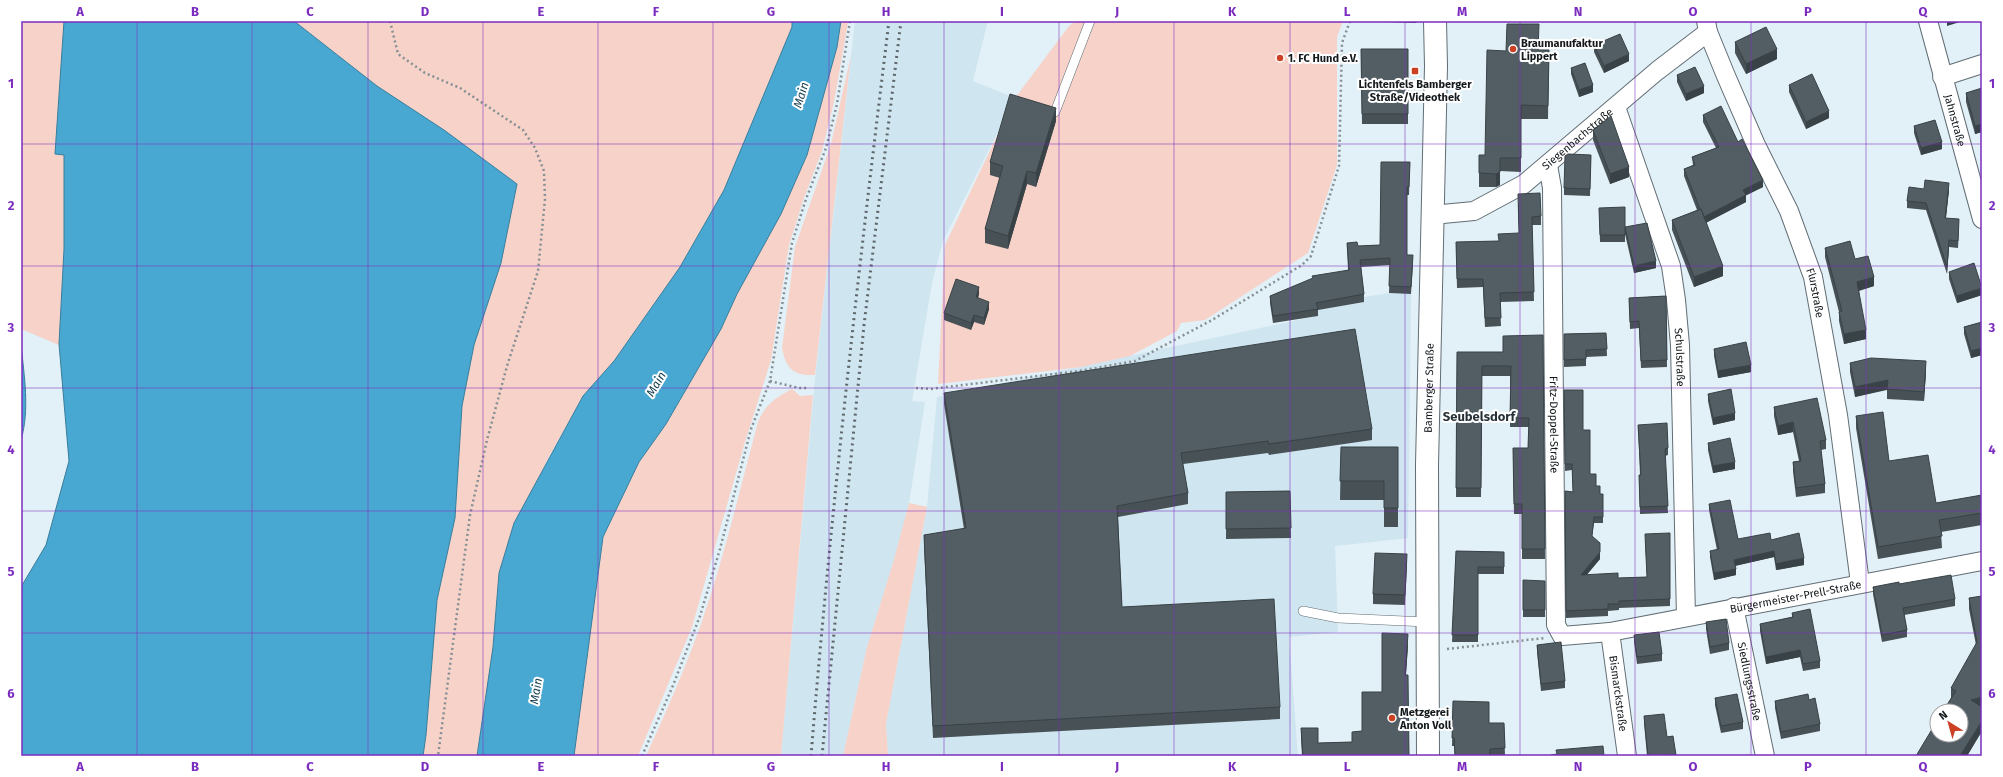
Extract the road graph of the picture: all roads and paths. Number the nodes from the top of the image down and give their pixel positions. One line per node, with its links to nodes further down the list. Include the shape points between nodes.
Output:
1 (390, 21): 27 (path, via 398,54 425,73 460,88 523,130 535,148 544,172 545,200 538,271 507,366 470,515)
2 (850, 21): 15 (path, via 837,104 826,148 792,243)
3 (1090, 21): 11 (lane)
4 (1350, 21): 17 (path, via 1342,43 1339,166 1311,256 1302,265 1212,320 1135,361 1079,371)
5 (1435, 21): 13 (street, Bamberger Straße)
6 (1928, 21): 9 (street, Jahnstraße)
7 (1707, 27): 10 (street, Siegenbachstraße); 19 (street, Flurstraße, via 1756,145 1789,211 1813,276 1838,415)
8 (1982, 64): 9 (street)
9 (1942, 77): 14 (street, Jahnstraße)
10 (1616, 107): 12 (street, Siegenbachstraße); 22 (street, Schulstraße, via 1671,266 1676,300 1680,345)
11 (1055, 112)
12 (1548, 165): 13 (street, Siegenbachstraße, via 1524,184 1474,211); 25 (street, Fritz-Doppel-Straße, via 1552,188 1556,625)
13 (1432, 215): 23 (street, Bamberger Straße, via 1427,457)
14 (1982, 219)
15 (770, 381): 16 (path); 28 (path, via 751,429 700,616)
16 (809, 388)
17 (916, 388)
18 (1982, 561): 19 (street, Bürgermeister-Prell-Straße)
19 (1860, 583): 20 (street, Bürgermeister-Prell-Straße)
20 (1734, 607): 22 (street, Bürgermeister-Prell-Straße); 31 (street, Siedlungsstraße)
21 (1303, 611): 23 (lane, via 1338,618)
22 (1686, 617): 24 (street, Bürgermeister-Prell-Straße)
23 (1427, 622): 26 (street, Bamberger Straße)
24 (1610, 632): 25 (street); 30 (street, Bismarckstraße)
25 (1562, 636): 26 (path)
26 (1426, 651): 29 (street, Bamberger Straße)
27 (438, 756)
28 (642, 756)
29 (1428, 756)
30 (1627, 756)
31 (1765, 756)

